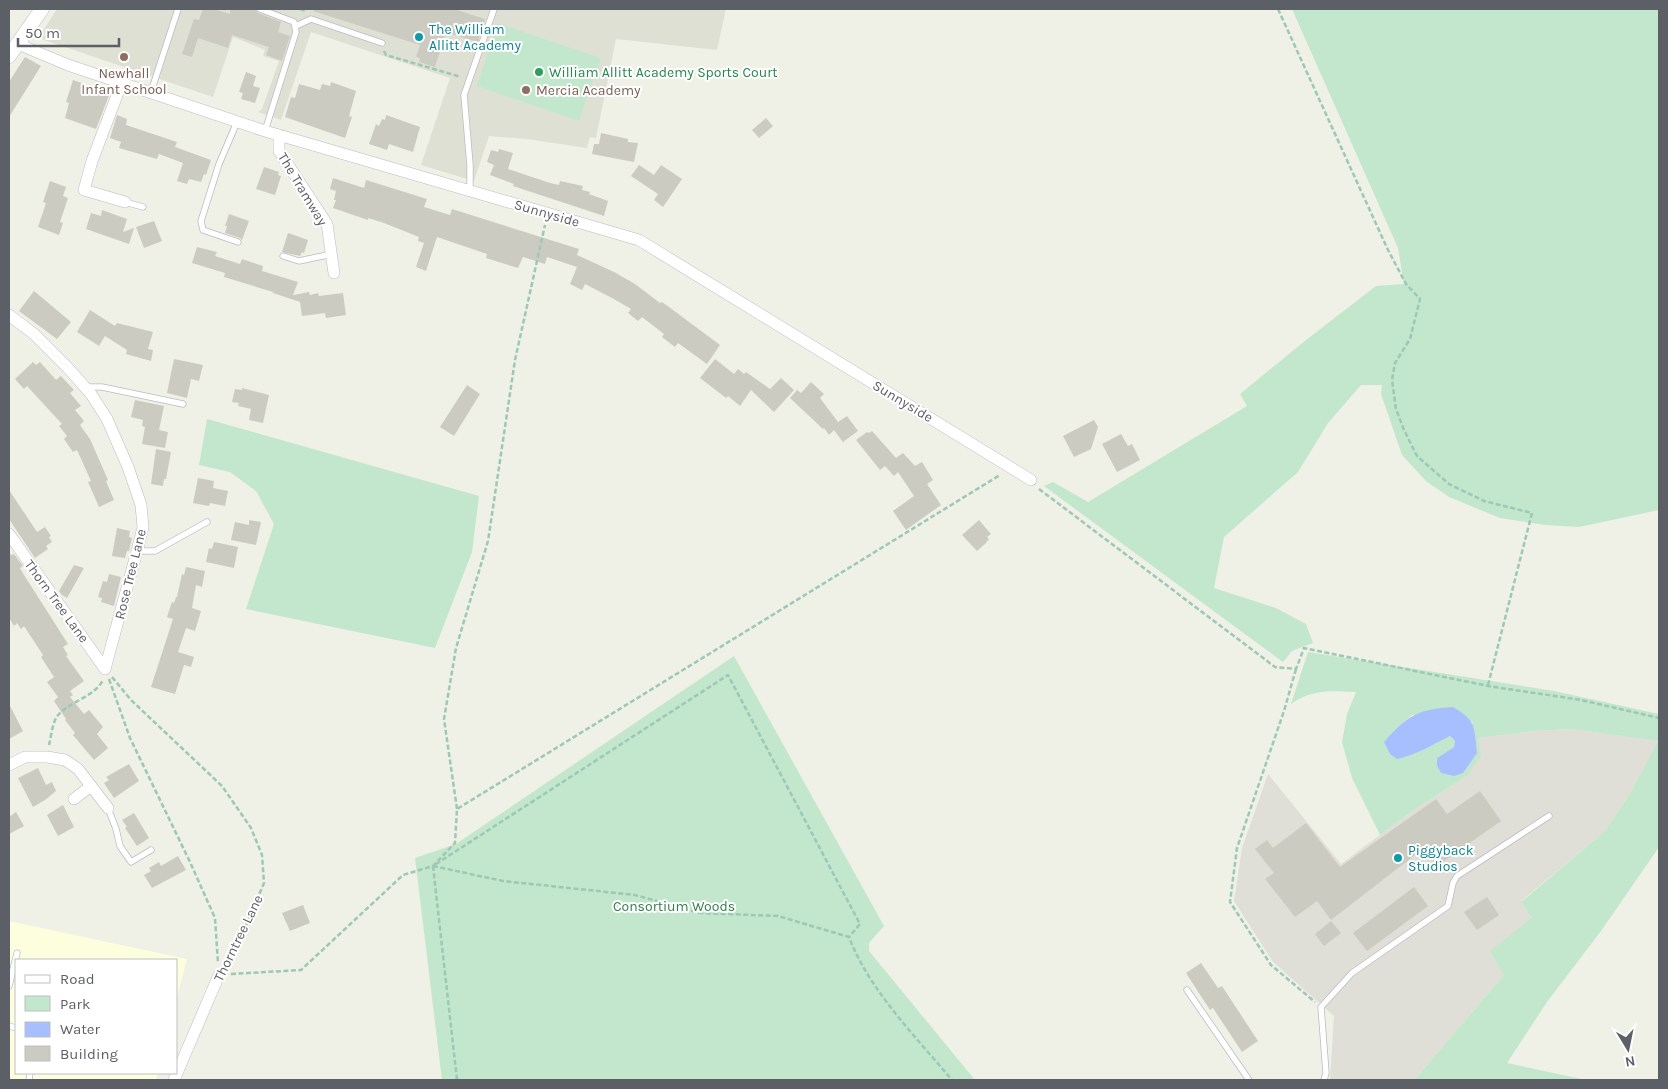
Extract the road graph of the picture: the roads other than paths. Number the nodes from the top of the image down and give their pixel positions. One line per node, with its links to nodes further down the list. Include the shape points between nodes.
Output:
1 (42, 9): 7 (street)
2 (178, 9): 10 (lane)
3 (260, 9): 5 (lane, via 294,22)
4 (494, 9): 14 (lane, via 464,95)
5 (296, 26): 6 (lane, via 311,20); 12 (lane)
6 (382, 43)
7 (18, 44): 8 (street); 9 (street, Sunnyside)
8 (9, 56)
9 (122, 82): 10 (street, Sunnyside); 15 (street, via 84,190)
10 (151, 92): 11 (street, Sunnyside)
11 (236, 122): 12 (street, Sunnyside); 17 (lane, via 201,221 204,230)
12 (265, 130): 13 (street, Sunnyside)
13 (279, 134): 14 (street, Sunnyside); 18 (street, The Tramway, via 279,151 327,224)
14 (470, 191): 24 (street, Sunnyside, via 639,240)
15 (125, 202): 16 (lane)
16 (143, 207)
17 (238, 242)
18 (332, 254): 19 (lane, via 299,261); 20 (street, The Tramway)
19 (283, 256)
20 (334, 273)
21 (9, 315): 22 (street, Rose Tree Lane, via 34,334)
22 (85, 387): 23 (lane, via 102,387); 27 (street, Rose Tree Lane, via 108,418 141,505 142,527)
23 (183, 404)
24 (1033, 482)
25 (207, 522): 27 (lane, via 155,551)
26 (9, 534): 28 (street, Thorn Tree Lane)
27 (137, 551): 28 (street, Rose Tree Lane)
28 (105, 669)
29 (9, 764): 30 (street, via 25,757 65,760 78,769)
30 (91, 786): 31 (street); 32 (street)
31 (74, 799)
32 (108, 808): 34 (lane, via 120,846 131,862)
33 (1549, 816): 43 (lane, via 1457,876 1448,906 1352,973 1321,1007)
34 (151, 850)
35 (17, 953): 36 (lane)
36 (16, 959)
37 (15, 961): 39 (lane)
38 (220, 975): 41 (street, Thorntree Lane)
39 (9, 986)
40 (1187, 990): 42 (lane)
41 (178, 1071)
42 (1249, 1080)
43 (1324, 1080)

